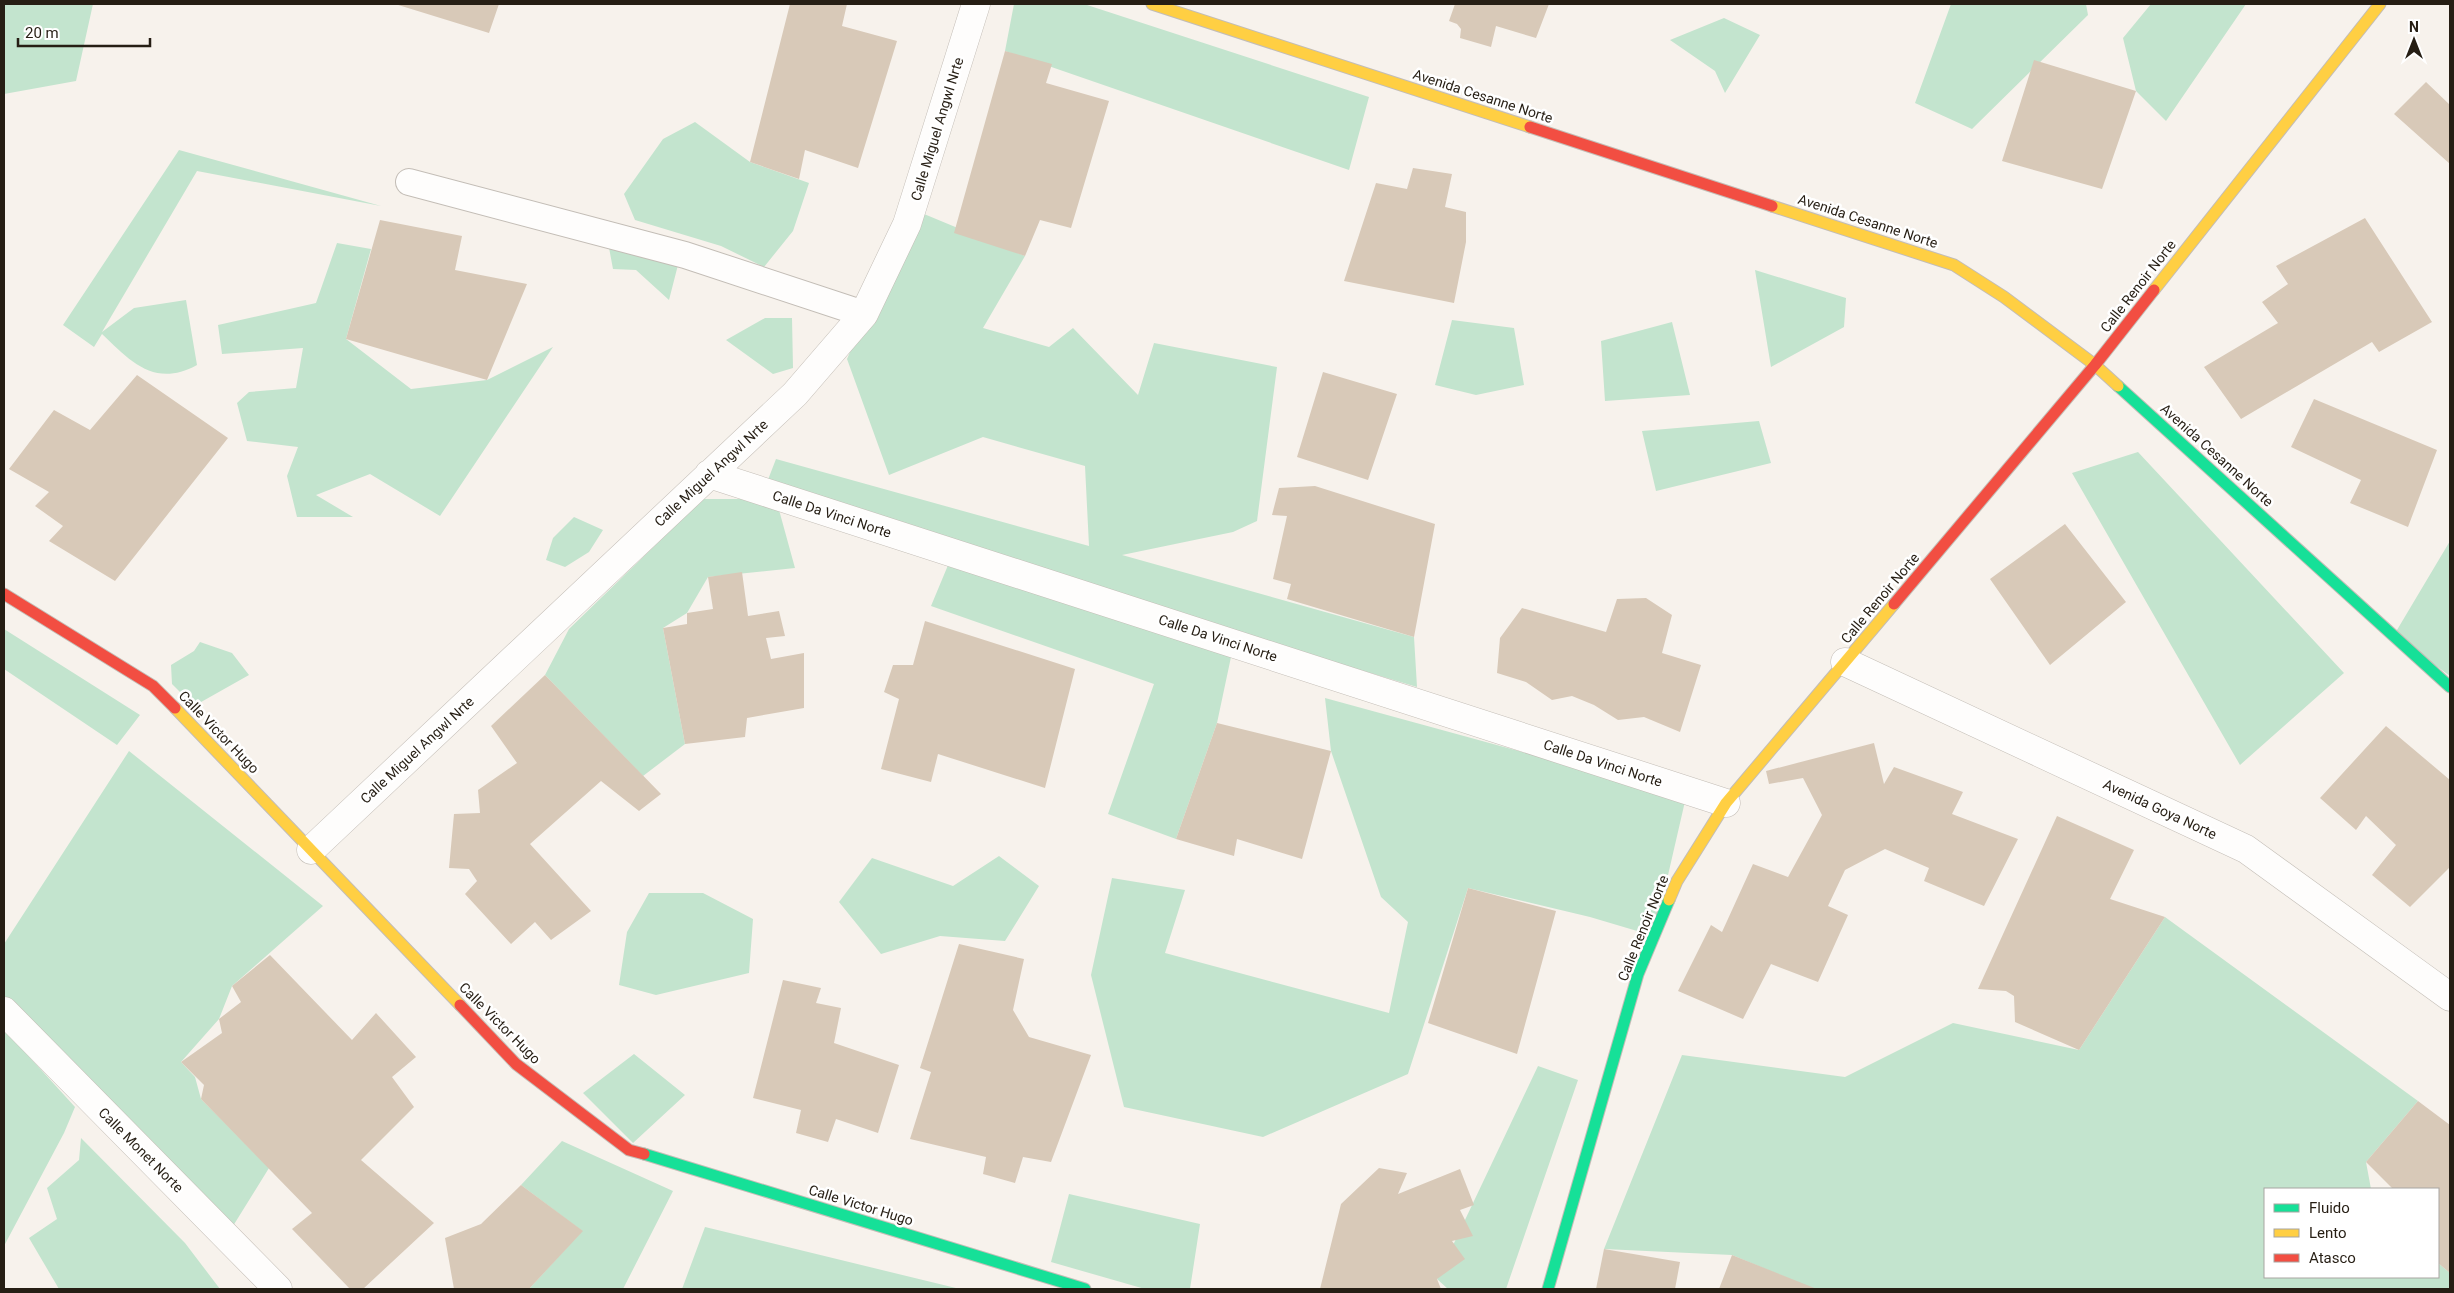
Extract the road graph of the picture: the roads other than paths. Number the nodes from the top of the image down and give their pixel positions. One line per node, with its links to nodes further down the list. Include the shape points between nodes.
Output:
1 (976, 4): 5 (street, Calle Miguel Angwl Nrte, via 907,224)
2 (1152, 4): 6 (street, Avenida Cesanne Norte, via 1954,265 2004,297)
3 (2380, 4): 6 (street, Calle Renoir Norte)
4 (409, 182): 5 (lane, via 685,255)
5 (864, 314): 7 (street, Calle Miguel Angwl Nrte, via 795,394)
6 (2095, 365): 9 (street, Calle Renoir Norte); 10 (street, Avenida Cesanne Norte)
7 (709, 474): 11 (street, Calle Da Vinci Norte); 12 (street, Calle Miguel Angwl Nrte)
8 (4, 594): 12 (street, Calle Victor Hugo, via 153,686)
9 (1845, 662): 11 (street, Calle Renoir Norte); 13 (street, Avenida Goya Norte, via 2246,849)
10 (2450, 687)
11 (1726, 803): 17 (street, Calle Renoir Norte, via 1677,881 1638,974)
12 (311, 850): 16 (street, Calle Victor Hugo, via 516,1064 629,1150)
13 (2450, 997)
14 (4, 1011): 15 (street, Calle Monet Norte)
15 (278, 1289)
16 (1085, 1289)
17 (1548, 1289)

